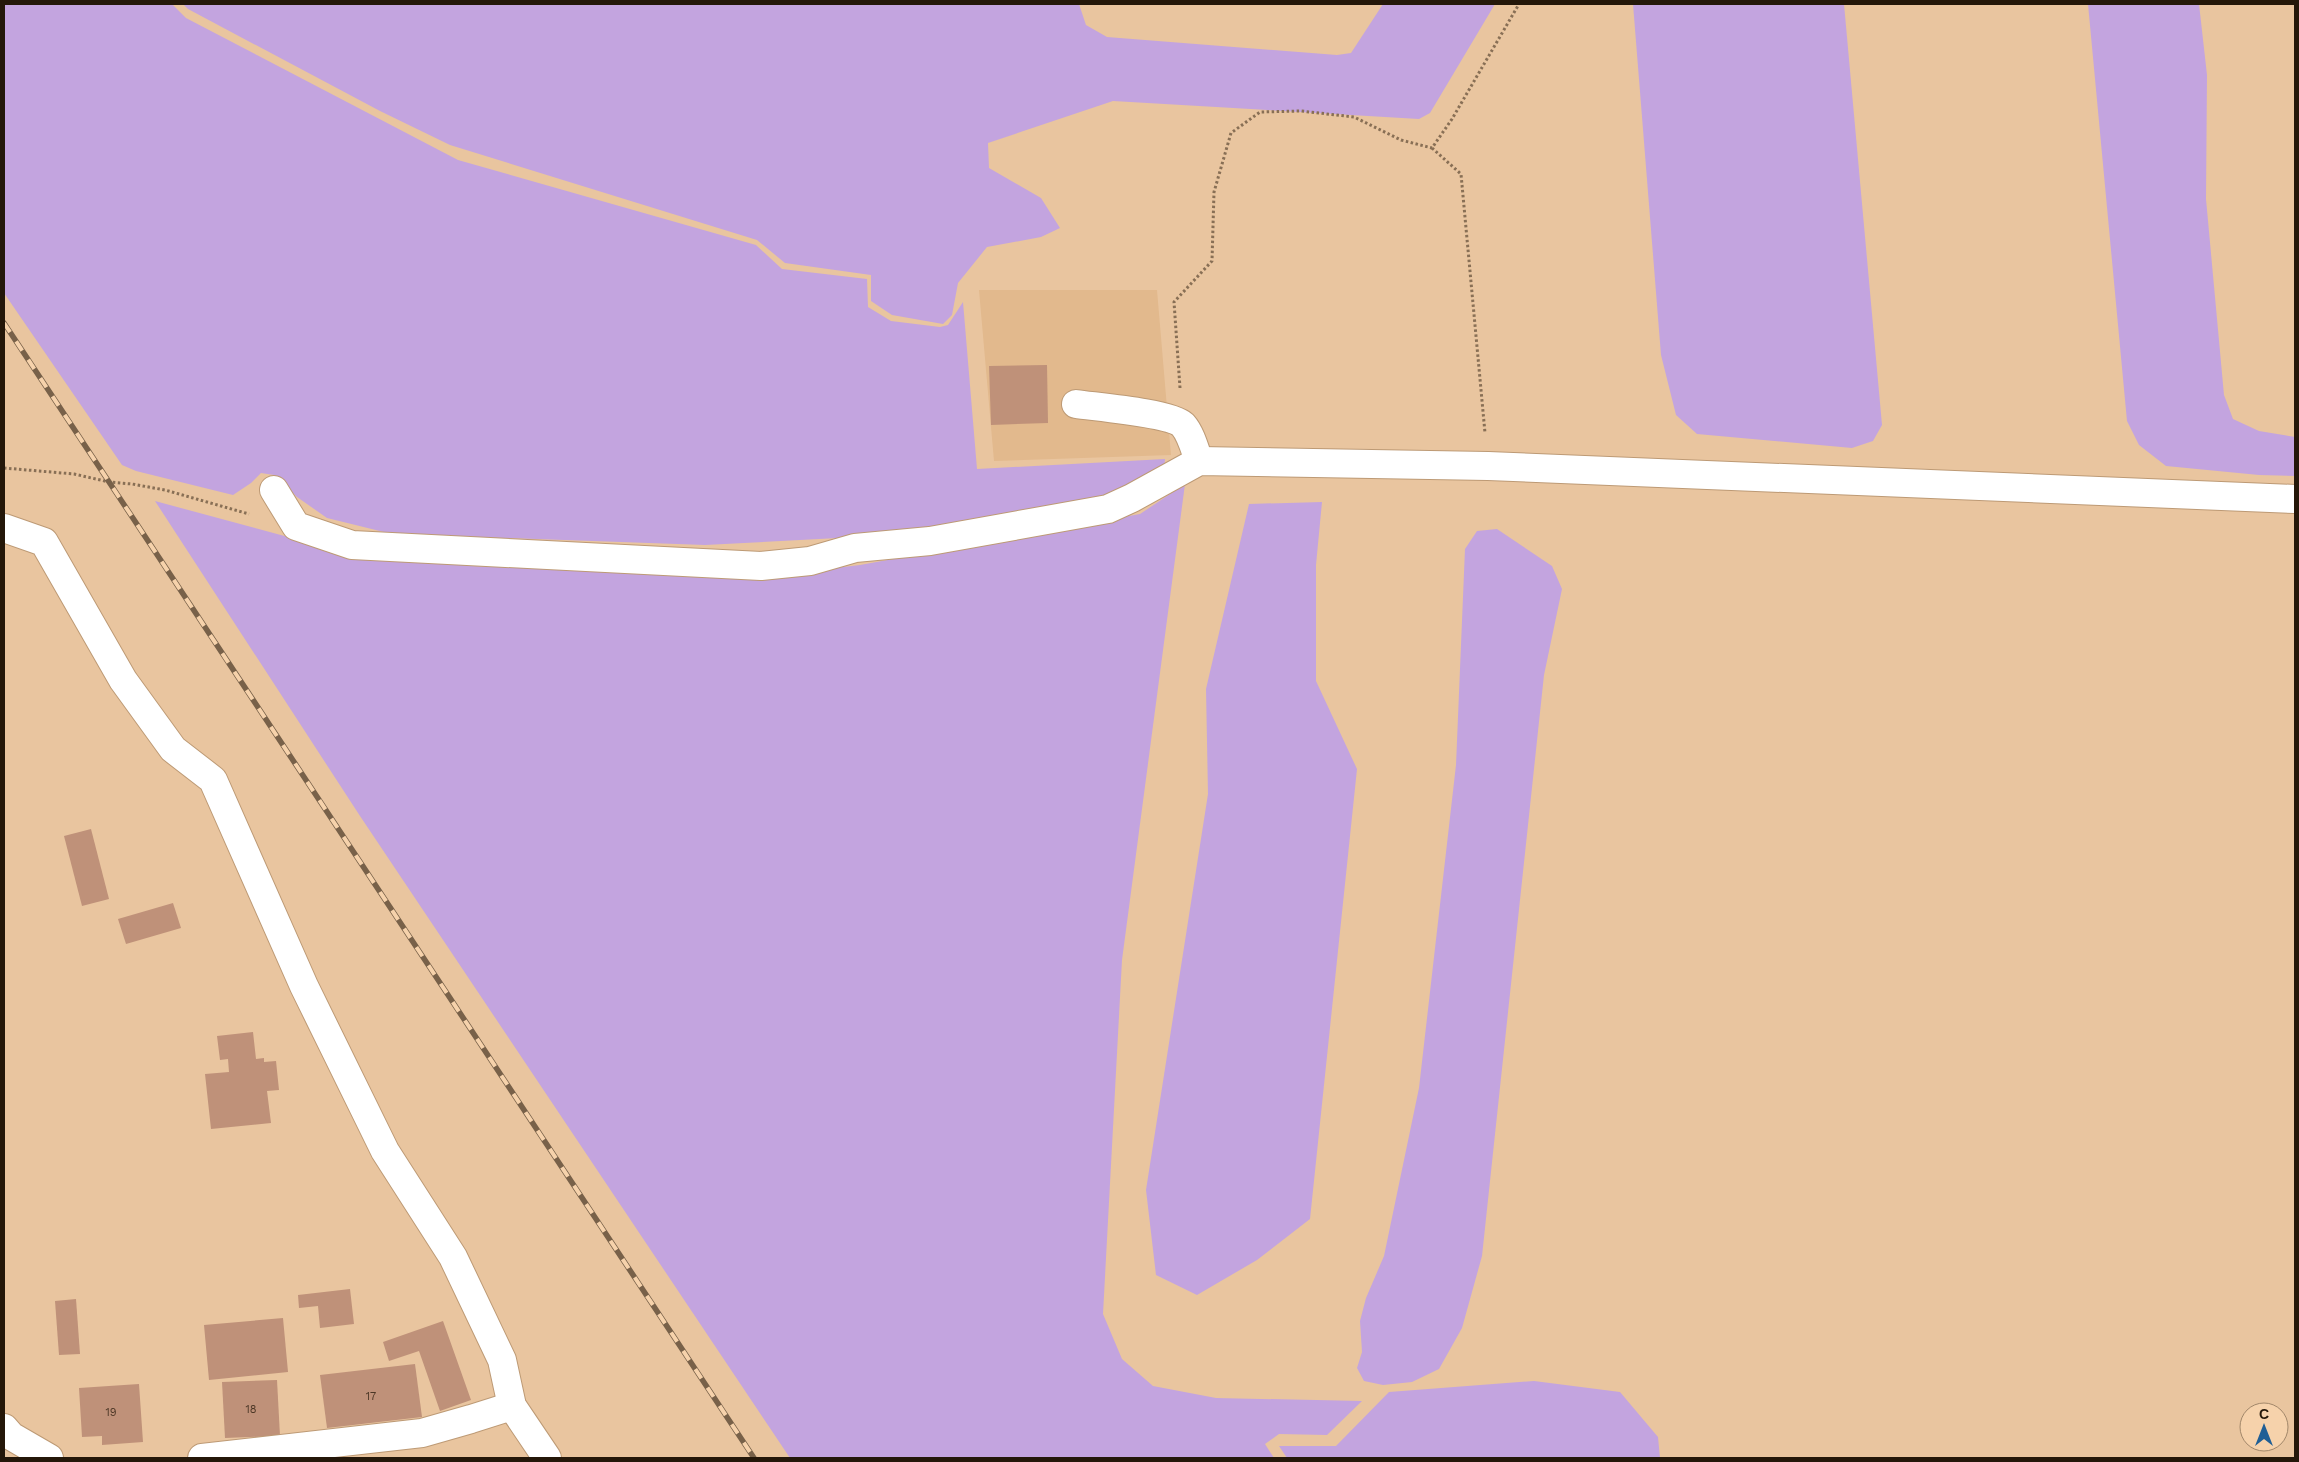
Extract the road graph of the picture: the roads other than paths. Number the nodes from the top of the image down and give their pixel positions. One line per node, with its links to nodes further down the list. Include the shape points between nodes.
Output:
1 (1076, 404): 2 (street, via 1168,418 1182,425)
2 (1199, 461): 3 (street, via 1108,509 930,541 855,548 810,562 761,566 352,545 296,526); 4 (street, via 1488,466)
3 (274, 490)
4 (2295, 499)
5 (4, 528): 6 (street, via 44,542 123,680 173,749 213,780 304,986 385,1151 452,1257 502,1360)
6 (512, 1406): 9 (street, via 422,1432); 10 (street)
7 (4, 1428): 8 (street, via 11,1436)
8 (49, 1458)
9 (202, 1458)
10 (547, 1458)

